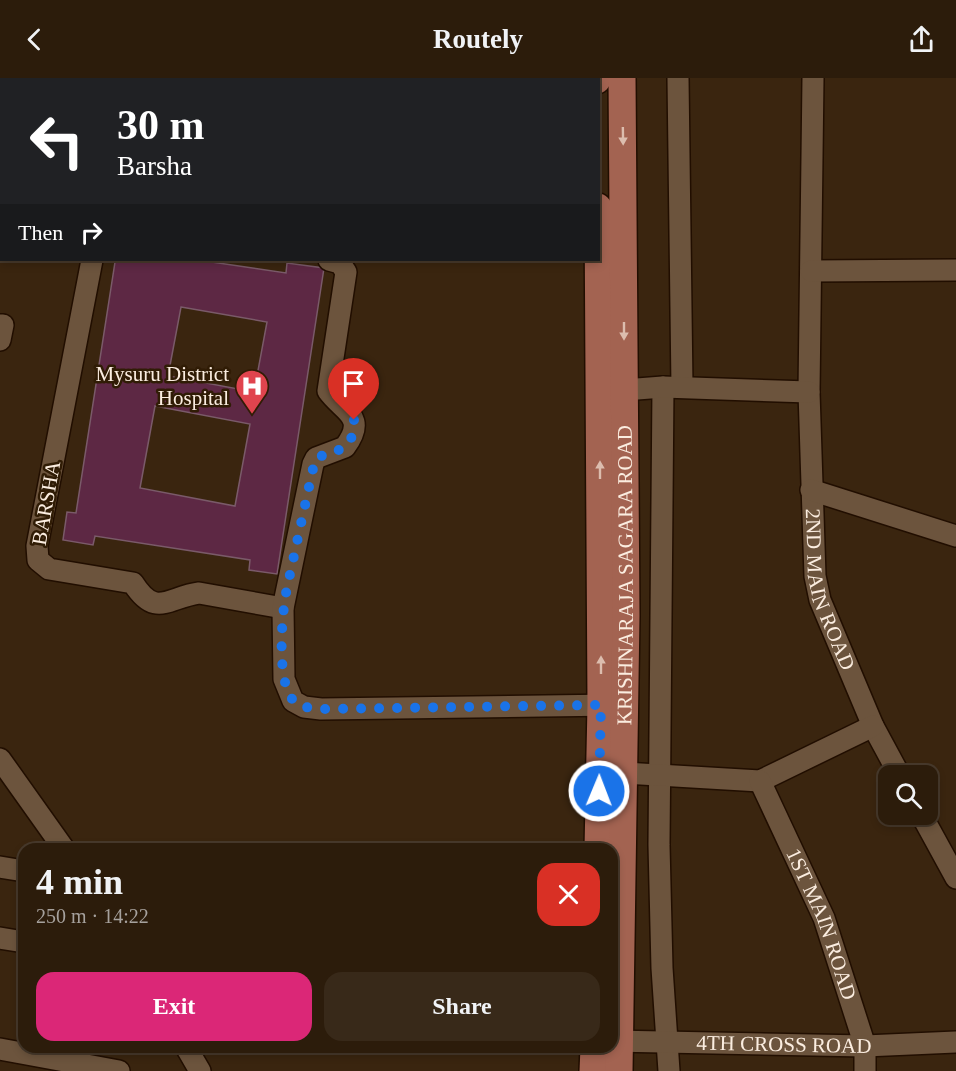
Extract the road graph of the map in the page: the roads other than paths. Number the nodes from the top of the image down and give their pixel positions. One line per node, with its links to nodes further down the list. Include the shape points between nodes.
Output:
1 (622, 78): 12 (main road, KRISHNARAJA SAGARA ROAD, one-way to 12)
2 (678, 78): 11 (street)
3 (813, 78): 8 (street, 2ND MAIN ROAD)
4 (92, 261): 16 (street, BARSHA, via 37,546 38,560 49,569 134,583 143,597 156,604 166,605 199,592)
5 (333, 261): 16 (street, via 340,263 346,272 328,391 352,415 354,430 339,452 316,458)
6 (600, 261): 17 (main road, KRISHNARAJA SAGARA ROAD, one-way to 6)
7 (956, 270): 8 (street)
8 (811, 271): 13 (street, 2ND MAIN ROAD)
9 (0, 325): 10 (street)
10 (0, 340)
11 (673, 387): 12 (street); 13 (street); 22 (street, via 658,681)
12 (624, 390): 17 (main road, KRISHNARAJA SAGARA ROAD)
13 (809, 392): 14 (street, 2ND MAIN ROAD)
14 (812, 490): 15 (street); 18 (street, 2ND MAIN ROAD, via 814,576 820,600)
15 (956, 536)
16 (283, 608): 17 (street, via 284,679 294,701 304,707)
17 (613, 705): 21 (main road, KRISHNARAJA SAGARA ROAD); 26 (main road, KRISHNARAJA SAGARA ROAD)
18 (873, 726): 20 (street, 2ND MAIN ROAD); 23 (street)
19 (0, 759): 25 (street)
20 (894, 765)
21 (624, 773): 22 (street); 29 (main road, KRISHNARAJA SAGARA ROAD)
22 (660, 776): 23 (street); 35 (street, via 662,968)
23 (759, 781): 36 (street, 1ST MAIN ROAD, via 824,918)
24 (927, 825): 30 (street)
25 (60, 843)
26 (599, 843)
27 (0, 867): 28 (street)
28 (18, 870)
29 (618, 874)
30 (956, 878)
31 (0, 938): 32 (street)
32 (18, 941)
33 (956, 1042): 36 (street, 4TH CROSS ROAD)
34 (618, 1043): 35 (street, 4TH CROSS ROAD)
35 (668, 1044): 36 (street, 4TH CROSS ROAD); 47 (street)
36 (866, 1046): 48 (street, 1ST MAIN ROAD)
37 (0, 1049): 38 (street)
38 (18, 1052)
39 (21, 1053): 43 (street)
40 (190, 1053): 44 (street)
41 (603, 1053): 45 (main road, KRISHNARAJA SAGARA ROAD)
42 (612, 1053): 46 (main road, KRISHNARAJA SAGARA ROAD)
43 (118, 1071)
44 (200, 1071)
45 (593, 1071)
46 (619, 1071)
47 (669, 1071)
48 (865, 1071)

